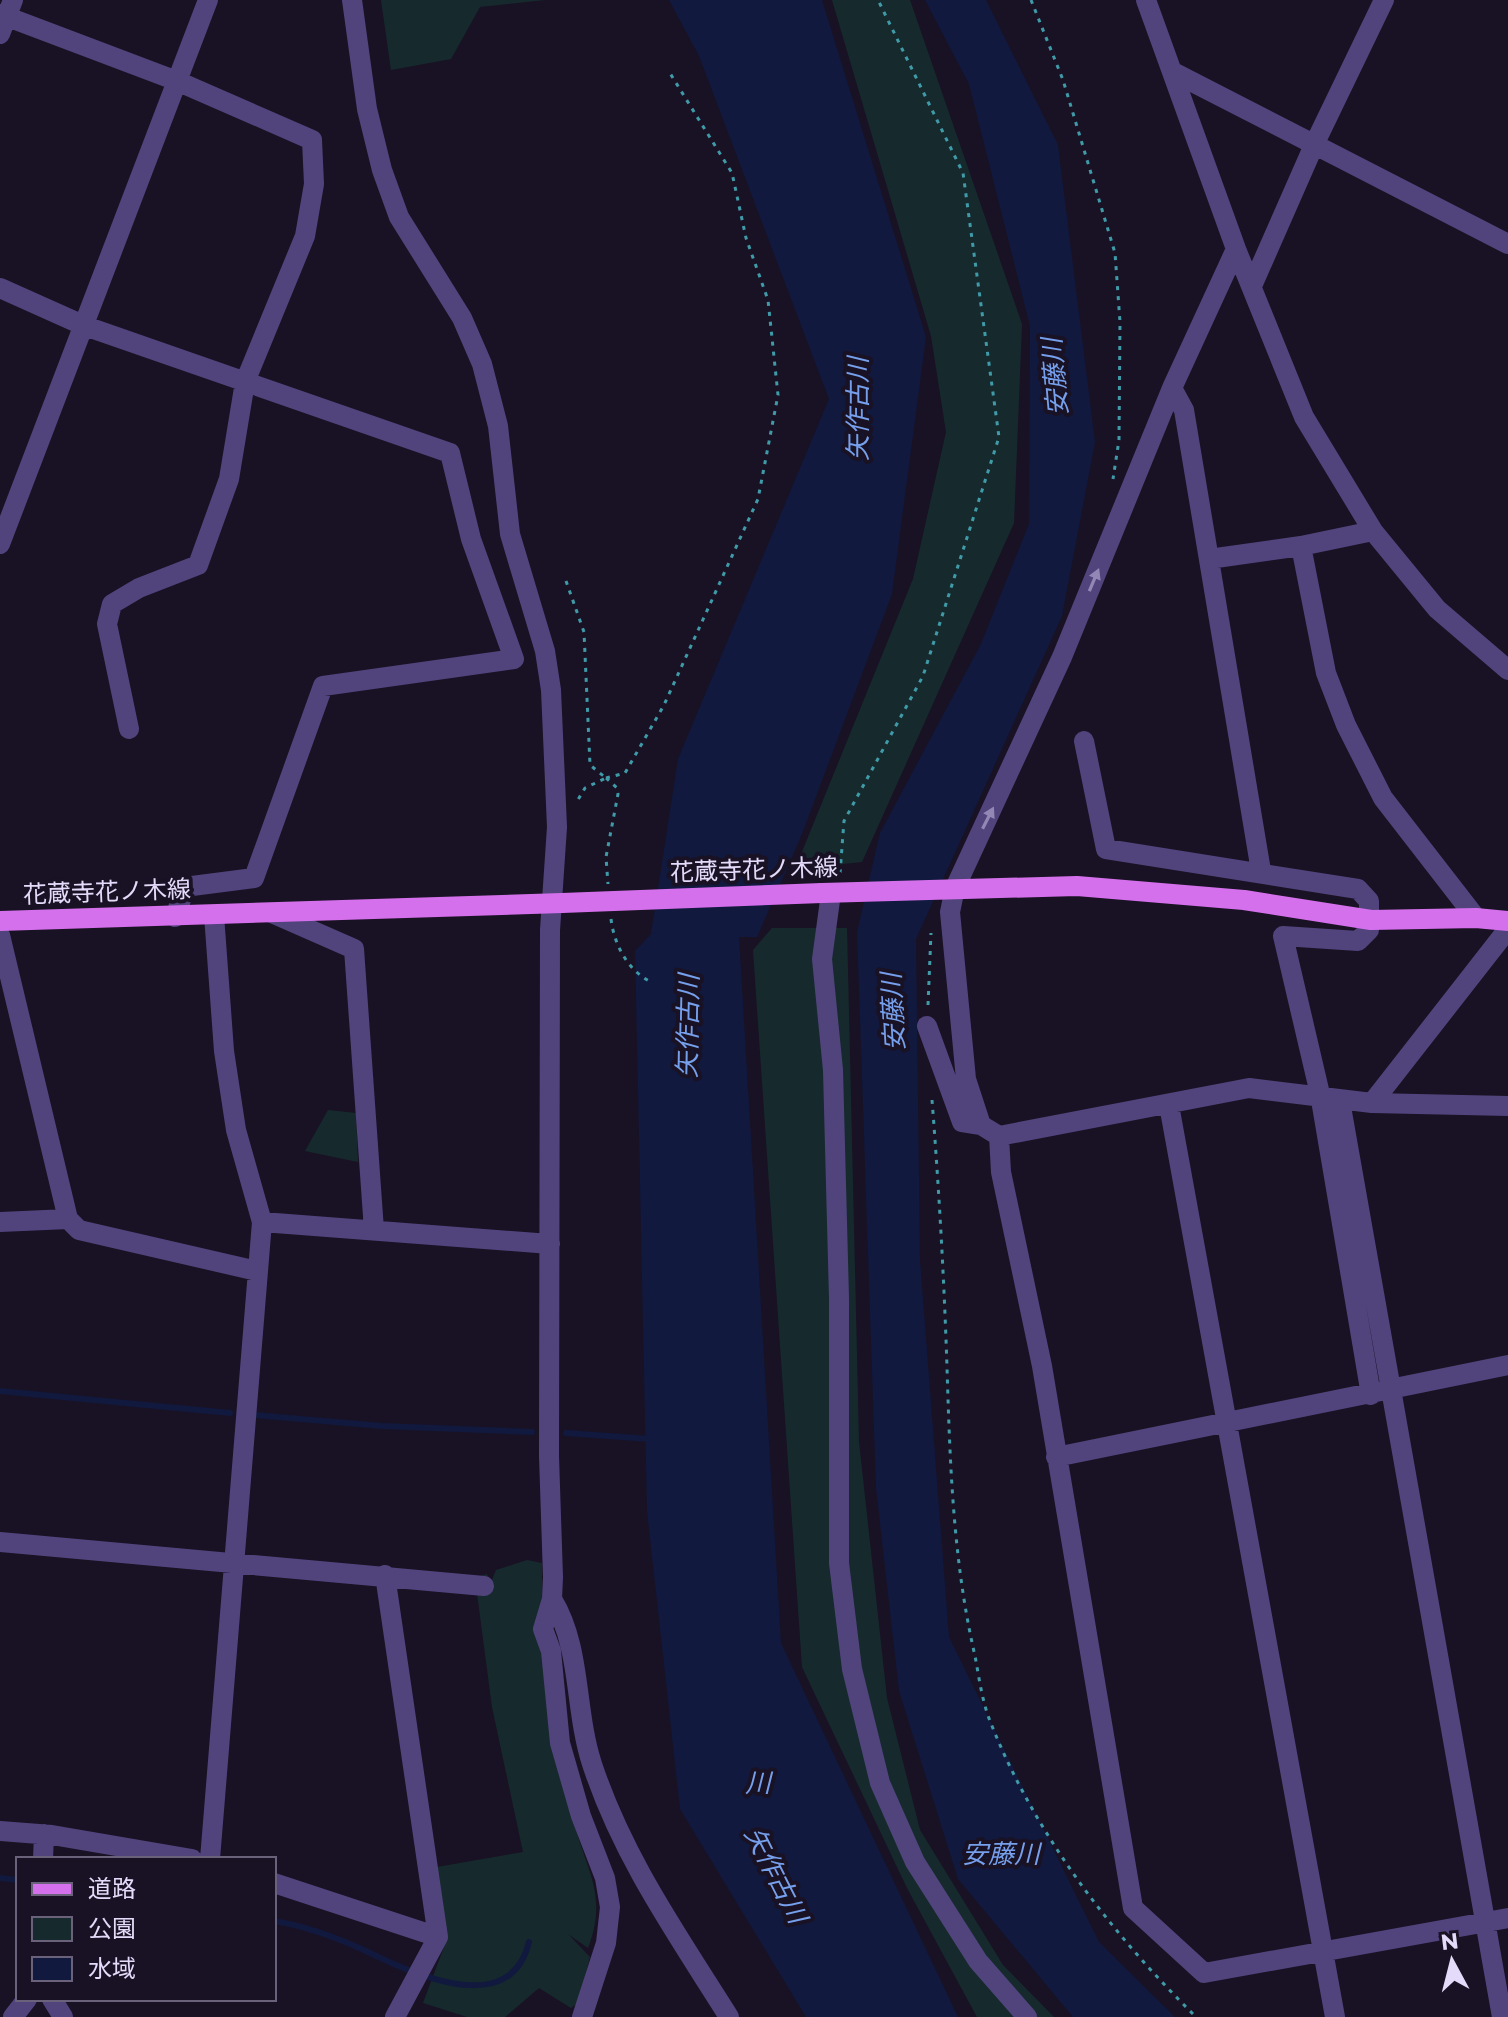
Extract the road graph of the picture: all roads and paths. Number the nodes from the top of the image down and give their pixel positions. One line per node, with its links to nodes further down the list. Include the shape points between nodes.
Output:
1 (208, 0): 10 (street)
2 (352, 0): 34 (street, via 367,109 382,170 399,217 462,318 482,364 498,426 510,534 545,651 551,690)
3 (878, 0): 32 (path, via 963,173 999,437 923,676 844,821)
4 (1031, 0): 19 (path, via 1063,80 1115,253 1119,440)
5 (1146, 0): 9 (street)
6 (1384, 0): 11 (street)
7 (5, 16): 10 (street)
8 (668, 70): 28 (path, via 732,173 746,238 768,300 778,395 758,499 664,705 625,773)
9 (1173, 72): 11 (street); 13 (street)
10 (177, 81): 16 (street); 17 (street, via 312,140 314,184 305,236)
11 (1314, 145): 12 (street); 14 (street)
12 (1508, 244)
13 (1236, 249): 14 (street); 18 (street)
14 (1252, 286): 20 (street, via 1304,417)
15 (0, 288): 16 (street)
16 (85, 326): 17 (street); 21 (street)
17 (245, 382): 26 (street, via 229,479 198,565 112,604 107,624); 38 (street, via 450,453 471,539 514,659 323,686 254,878 192,886 184,891)
18 (1172, 388): 23 (street, via 1184,410); 31 (street, one-way to 18, via 1062,657)
19 (1112, 485)
20 (1373, 531): 22 (street); 25 (street, via 1437,609)
21 (0, 544)
22 (1301, 546): 23 (street); 39 (street, via 1326,673 1346,725 1383,798)
23 (1209, 559): 30 (street)
24 (566, 581): 28 (path, via 584,632 590,765)
25 (1508, 670)
26 (129, 729)
27 (1084, 741): 30 (street, via 1106,849)
28 (606, 778): 29 (path, via 585,788); 33 (path, via 618,794 606,857)
29 (574, 809)
30 (1261, 871): 40 (street, via 1358,889 1369,901)
31 (950, 889): 32 (main road, 花蔵寺花ノ木線); 40 (main road, 花蔵寺花ノ木線, via 1160,890); 54 (street, via 966,1079)
32 (830, 893): 34 (main road, 花蔵寺花ノ木線, bridge); 85 (street, via 822,959 833,1070 839,1563 852,1669 880,1783 915,1862 978,1961)
33 (609, 894)
34 (557, 903): 36 (main road, 花蔵寺花ノ木線); 59 (street)
35 (610, 906): 46 (path, via 613,937 635,974)
36 (272, 913): 37 (main road, 花蔵寺花ノ木線); 58 (street, via 354,949)
37 (214, 915): 38 (main road, 花蔵寺花ノ木線); 57 (street, via 236,1130)
38 (175, 917): 41 (main road, 花蔵寺花ノ木線)
39 (1476, 918): 40 (main road, 花蔵寺花ノ木線); 42 (main road, 花蔵寺花ノ木線)
40 (1371, 920): 48 (street, via 1358,941 1283,936)
41 (0, 921)
42 (1508, 921)
43 (933, 927): 47 (path)
44 (1508, 929): 51 (street)
45 (0, 935): 55 (street)
46 (649, 981)
47 (927, 1026): 54 (street, via 962,1122)
48 (1320, 1094): 50 (street); 52 (street, via 1249,1088); 62 (street)
49 (932, 1099): 86 (path, via 950,1477 962,1600 988,1717 1028,1805 1091,1898 1154,1976)
50 (1340, 1101): 51 (street); 62 (street)
51 (1372, 1103): 53 (street)
52 (1169, 1105): 54 (street); 63 (street)
53 (1508, 1106)
54 (990, 1131): 64 (street, via 1042,1366)
55 (68, 1219): 56 (street); 60 (street, via 79,1230)
56 (0, 1222)
57 (262, 1222): 58 (street); 60 (street)
58 (374, 1230): 59 (street)
59 (550, 1244): 69 (street)
60 (257, 1271): 66 (street)
61 (1508, 1365): 62 (street)
62 (1381, 1394): 63 (street); 77 (street)
63 (1226, 1425): 64 (street); 79 (street)
64 (1056, 1457): 79 (street, via 1133,1908 1204,1973)
65 (0, 1542): 66 (street)
66 (235, 1565): 67 (street); 74 (street)
67 (385, 1575): 68 (street); 78 (street)
68 (484, 1586)
69 (552, 1599): 83 (street, via 543,1629 551,1651 560,1743 610,1907 606,1943); 84 (street, via 567,1623 584,1735 606,1801 660,1913)
70 (0, 1831): 71 (street)
71 (44, 1834): 72 (street); 73 (street)
72 (43, 1857)
73 (180, 1857)
74 (210, 1857)
75 (276, 1884): 78 (street)
76 (1508, 1918): 77 (street)
77 (1485, 1923): 79 (street); 88 (street)
78 (438, 1937): 82 (street)
79 (1323, 1953): 87 (street)
80 (25, 2001): 81 (street)
81 (13, 2017)
82 (395, 2017)
83 (582, 2017)
84 (729, 2017)
85 (1027, 2017)
86 (1196, 2017)
87 (1335, 2017)
88 (1502, 2017)

